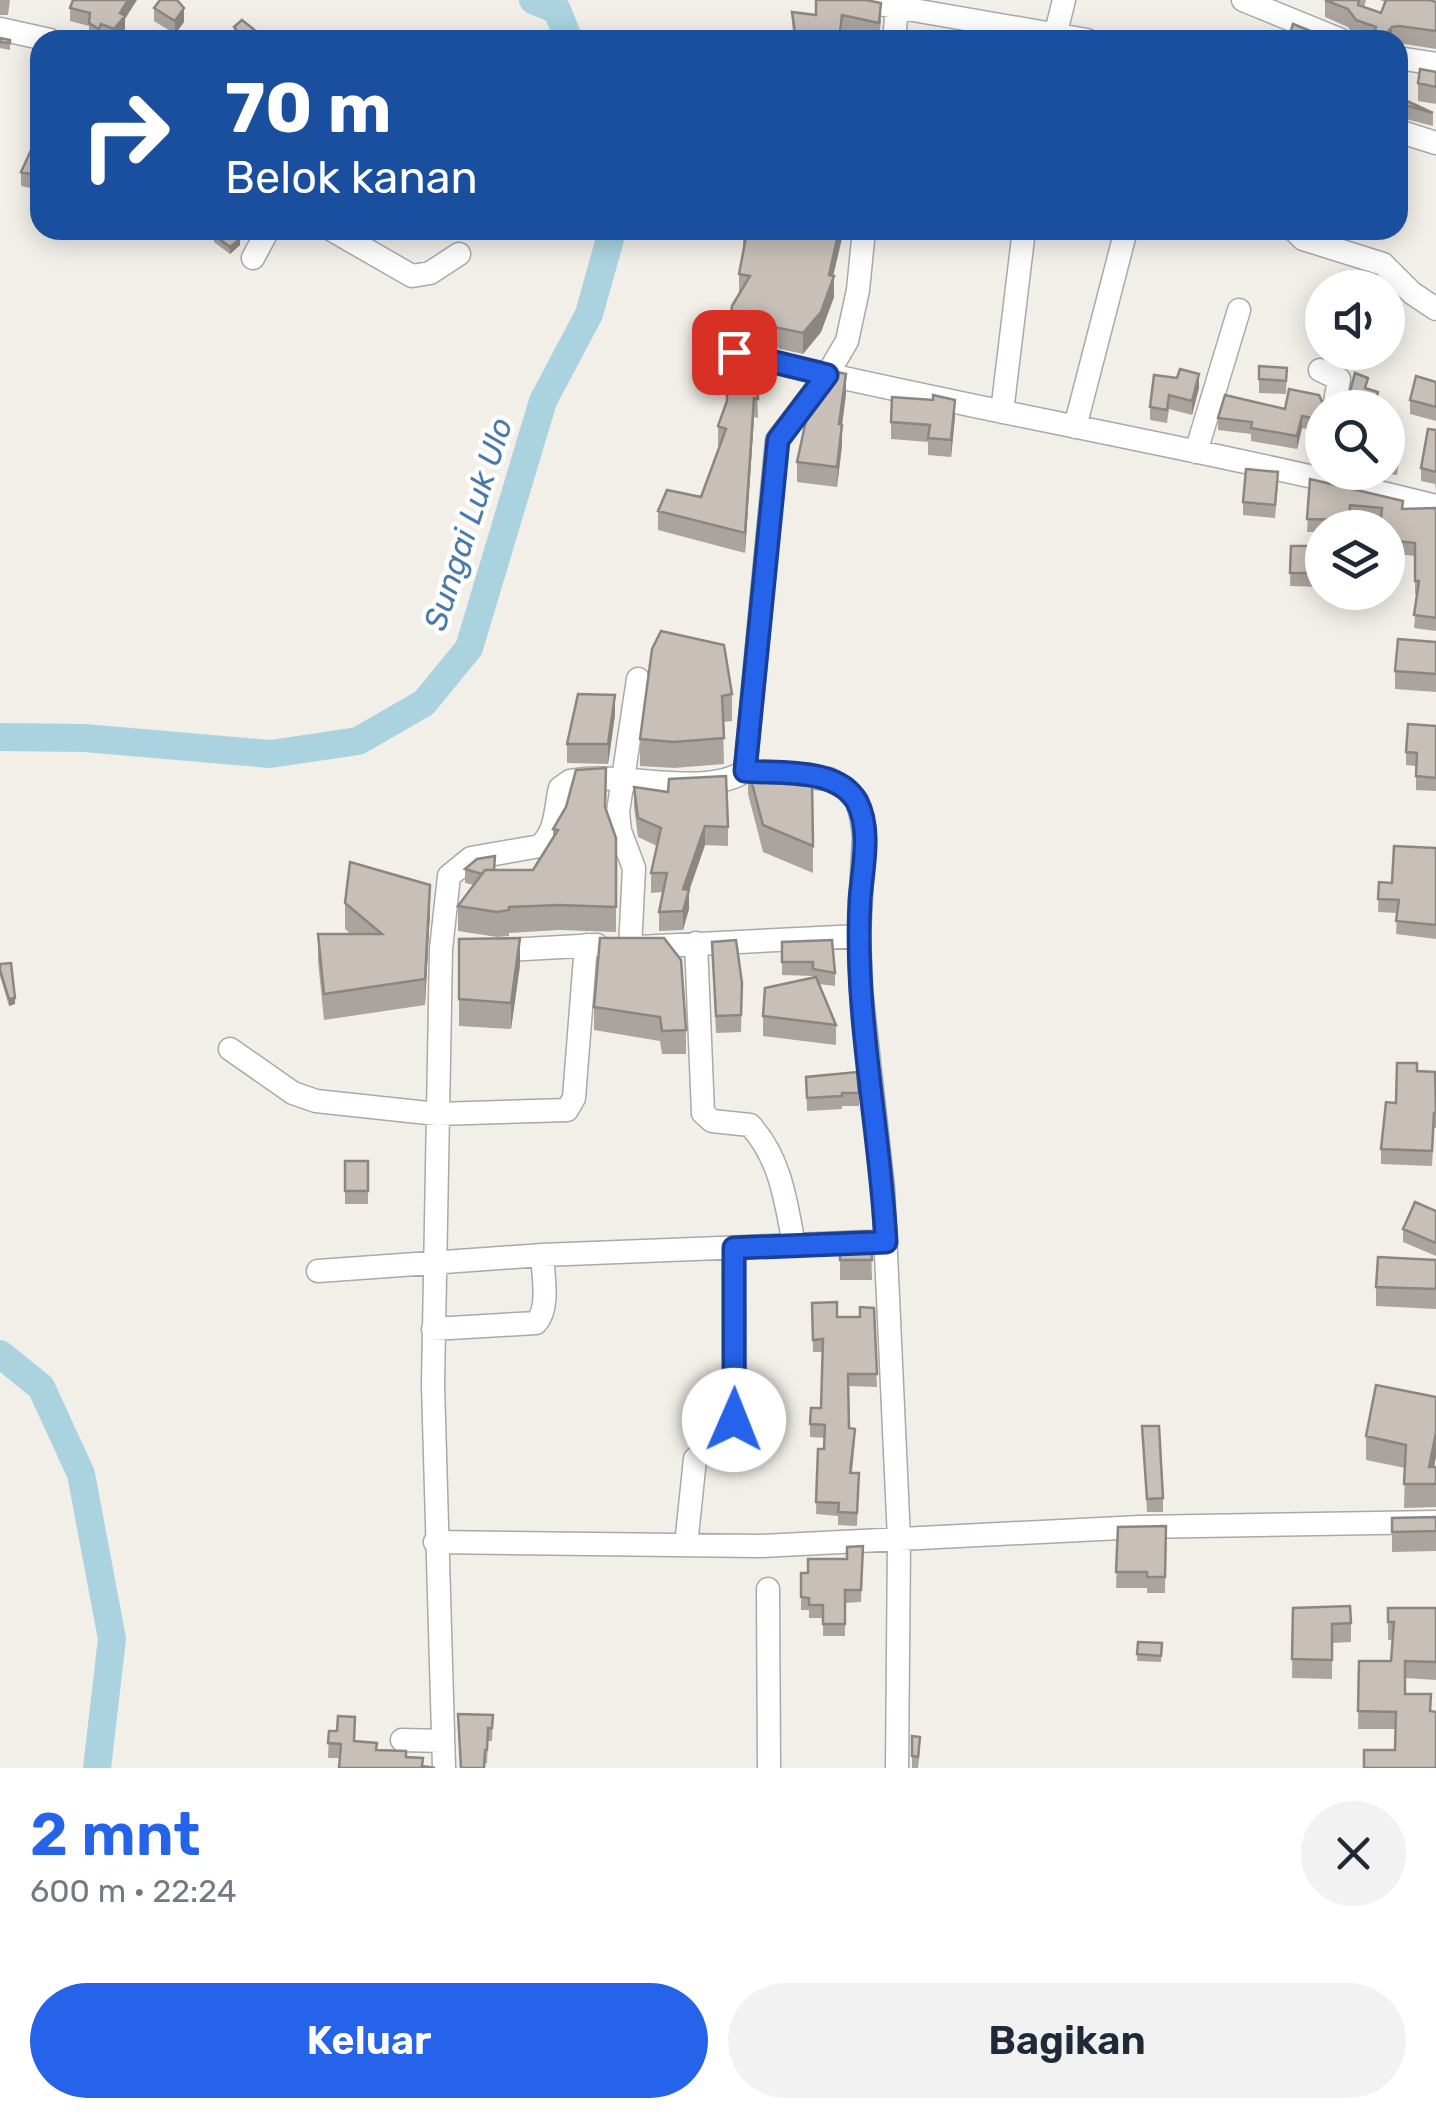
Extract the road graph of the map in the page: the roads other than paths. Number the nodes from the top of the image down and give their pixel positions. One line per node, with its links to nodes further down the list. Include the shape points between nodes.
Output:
1 (855, 0): 4 (street)
2 (1064, 0): 9 (street)
3 (1243, 0): 10 (street)
4 (897, 7): 5 (street); 7 (street)
5 (971, 16): 8 (street)
6 (0, 29): 11 (street)
7 (895, 30)
8 (1029, 30)
9 (1056, 30)
10 (1317, 30)
11 (30, 36)
12 (1408, 60): 13 (street)
13 (1436, 64)
14 (1408, 134): 15 (street)
15 (1436, 144)
16 (263, 240): 23 (street)
17 (349, 240): 22 (street, via 412,276 430,274)
18 (863, 240): 28 (street, via 847,341)
19 (1023, 240): 30 (street)
20 (1123, 240): 31 (street)
21 (1306, 240): 24 (street, via 1384,264)
22 (459, 254)
23 (253, 258)
24 (1436, 309)
25 (1239, 310): 32 (street)
26 (734, 352): 28 (street)
27 (1320, 370): 29 (street, via 1338,378)
28 (827, 375): 30 (street); 37 (street, via 778,440)
29 (1336, 390)
30 (1002, 412): 31 (street)
31 (1076, 427): 32 (street)
32 (1196, 452): 33 (street)
33 (1305, 468)
34 (1385, 490): 35 (street)
35 (1436, 506)
36 (638, 679): 38 (street)
37 (745, 771): 38 (street, via 712,781); 39 (street, via 829,779 856,802 864,835)
38 (623, 779): 42 (street, via 618,822 634,868); 43 (street, via 570,781 560,788 555,820 540,846 470,858 457,868 446,888)
39 (859, 936): 40 (street); 46 (street)
40 (696, 943): 42 (street); 47 (street, via 703,1113 712,1121 750,1125 758,1134 782,1183)
41 (586, 945): 42 (street); 43 (street); 45 (street, via 574,1098 567,1110)
42 (630, 948)
43 (441, 949): 45 (street)
44 (230, 1049): 45 (street, via 293,1093 316,1101)
45 (437, 1114): 50 (street)
46 (886, 1242): 47 (street); 54 (street)
47 (794, 1245): 48 (street)
48 (734, 1248): 49 (street); 56 (street, via 734,1420 732,1430 695,1458)
49 (542, 1255): 50 (street); 52 (street, via 544,1303 536,1323)
50 (434, 1264): 51 (street); 52 (street)
51 (318, 1272)
52 (433, 1330): 55 (street)
53 (1436, 1522): 54 (street)
54 (899, 1539): 56 (street); 62 (street)
55 (436, 1542): 56 (street); 59 (street)
56 (686, 1545)
57 (768, 1589): 61 (street)
58 (402, 1740): 59 (street)
59 (444, 1741): 60 (street)
60 (444, 1768)
61 (769, 1768)
62 (897, 1768)

